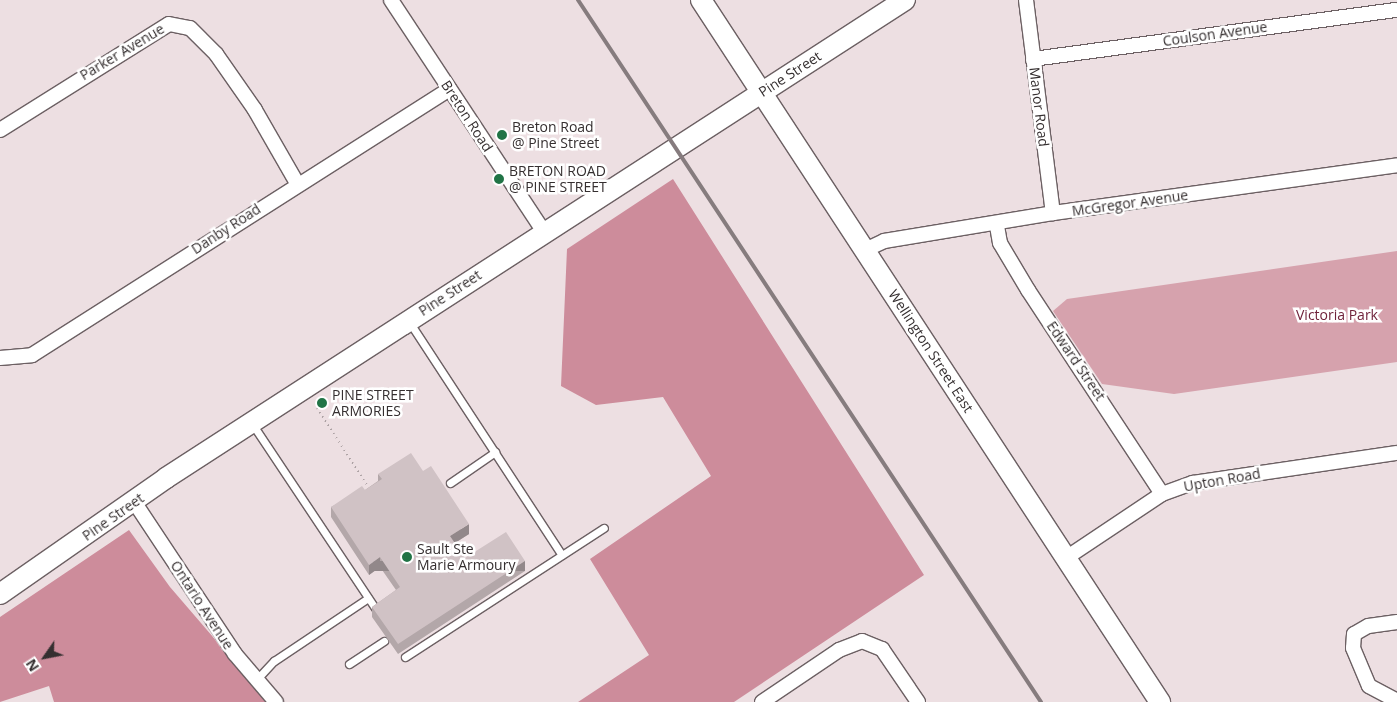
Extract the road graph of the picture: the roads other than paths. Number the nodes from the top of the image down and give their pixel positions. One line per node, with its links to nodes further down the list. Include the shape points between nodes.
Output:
1 (391, 0): 7 (street, Breton Road)
2 (701, 0): 8 (street, Wellington Street East)
3 (1026, 0): 6 (street, Manor Road)
4 (901, 1): 8 (street, Pine Street)
5 (1397, 10): 6 (street, Coulson Avenue)
6 (1032, 59): 12 (street, Manor Road)
7 (449, 89): 11 (street, Danby Road); 14 (street, Breton Road)
8 (762, 92): 14 (street, Pine Street); 15 (street, Wellington Street East)
9 (0, 130): 11 (street, Parker Avenue, via 168,24 190,28 216,54 255,110)
10 (1397, 166): 12 (street, McGregor Avenue)
11 (297, 183): 17 (street, Danby Road, via 32,355)
12 (1053, 213): 13 (street, McGregor Avenue)
13 (997, 226): 15 (street, McGregor Avenue, via 884,241); 22 (street, Edward Street, via 1000,243 1028,290)
14 (544, 232): 16 (street, Pine Street)
15 (865, 250): 26 (street, Wellington Street East)
16 (408, 320): 18 (street, Pine Street); 19 (lane)
17 (0, 358)
18 (252, 423): 23 (street, Pine Street); 28 (lane)
19 (495, 452): 21 (lane); 25 (lane)
20 (1397, 453): 22 (street, Upton Road, via 1193,483)
21 (450, 483)
22 (1162, 494): 26 (street, Upton Road)
23 (136, 503): 27 (street, Pine Street); 34 (street, Ontario Avenue, via 235,654)
24 (604, 528): 25 (lane)
25 (562, 555): 32 (lane)
26 (1066, 558): 39 (street, Wellington Street East)
27 (0, 594)
28 (368, 598): 29 (lane); 34 (lane, via 274,661)
29 (377, 611)
30 (1397, 622): 35 (street, via 1368,626 1354,634 1352,648 1369,686)
31 (384, 641): 33 (lane)
32 (405, 658)
33 (350, 664)
34 (257, 679): 36 (street, Ontario Avenue)
35 (1397, 701)
36 (276, 702)
37 (762, 702): 38 (street, via 839,650 862,641 882,649)
38 (918, 702)
39 (1160, 702)

